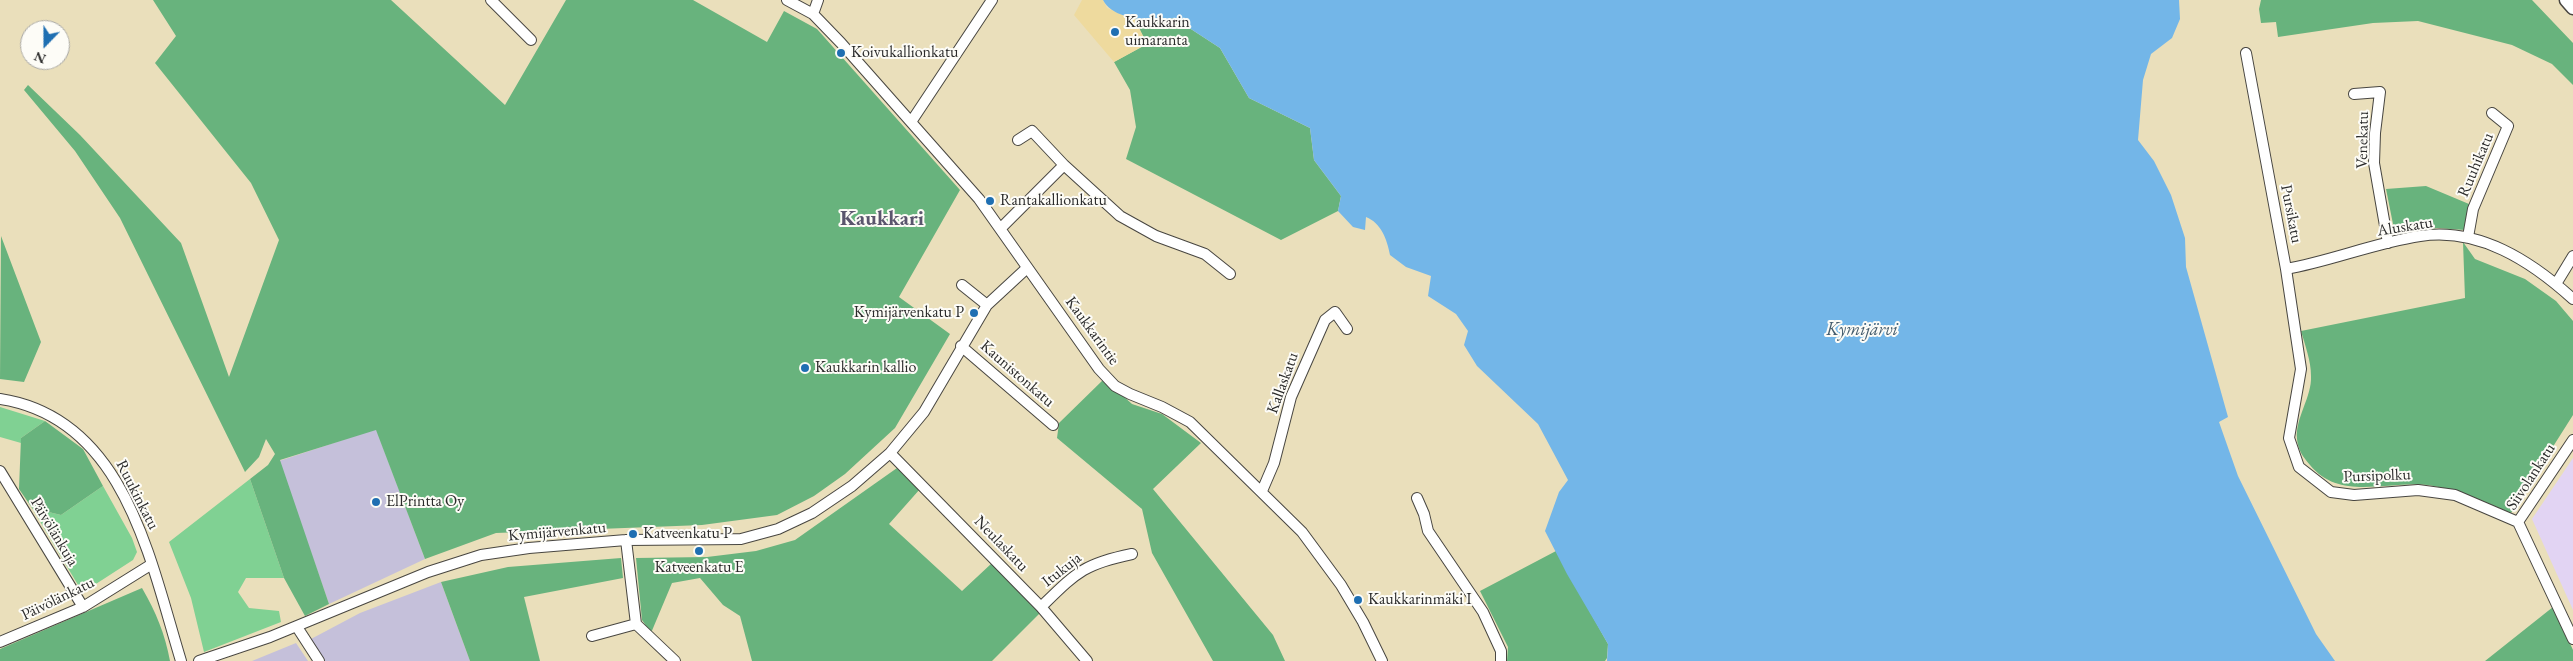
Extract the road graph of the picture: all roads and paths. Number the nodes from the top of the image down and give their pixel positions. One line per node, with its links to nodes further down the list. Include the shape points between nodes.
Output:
1 (491, 0): 8 (street)
2 (787, 0): 7 (street, Kaukkarintie)
3 (818, 0): 7 (street)
4 (992, 0): 12 (street)
5 (2566, 0): 6 (street)
6 (2573, 8)
7 (812, 14): 12 (street, Kaukkarintie)
8 (531, 40)
9 (2246, 53): 20 (street, Pursikatu)
10 (2354, 94): 17 (street, Venekatu, via 2380,92 2374,163)
11 (2492, 113): 16 (street, Ruuhikatu, via 2508,126 2473,209)
12 (911, 122): 15 (street, Kaukkarintie)
13 (1018, 140): 14 (street, via 1032,131)
14 (1064, 165): 15 (street); 21 (street, via 1120,216 1156,236 1205,254)
15 (1001, 228): 19 (street, Kaukkarintie)
16 (2468, 237): 17 (street, Aluskatu, via 2421,236); 22 (street, Aluskatu, via 2511,253)
17 (2388, 243): 20 (street, Aluskatu)
18 (2573, 256): 22 (street)
19 (1027, 268): 25 (street, Kymijärvenkatu); 34 (street, Kaukkarintie, via 1099,369 1116,386 1190,422)
20 (2286, 269): 28 (street, Pursikatu)
21 (1230, 274)
22 (2556, 284): 24 (street, Aluskatu)
23 (962, 285): 25 (street)
24 (2573, 299)
25 (987, 305): 27 (street, Kymijärvenkatu)
26 (1347, 329): 34 (street, Kallaskatu, via 1335,312 1326,320 1291,397 1274,463)
27 (961, 346): 30 (street, Kaunistonkatu); 32 (street, Kymijärvenkatu, via 924,412)
28 (2300, 381): 36 (street, Pursipolku, via 2289,438 2299,467 2331,492 2354,495 2418,490 2455,495)
29 (0, 399): 39 (street, Ruukinkatu, via 39,408 59,418 94,449 120,489)
30 (1053, 425)
31 (2573, 440): 36 (street, Siivolankatu)
32 (890, 453): 37 (street, Kymijärvenkatu, via 852,486 812,513 778,528 741,539); 41 (street, Neulaskatu)
33 (0, 472): 40 (street, Päivölänkuja)
34 (1262, 491): 52 (street, Kaukkarintie, via 1302,532 1341,585)
35 (1417, 498): 53 (street, via 1428,531 1483,612 1501,651)
36 (2518, 522): 45 (street, Siivolankatu)
37 (626, 540): 42 (street); 43 (street, Kymijärvenkatu, via 481,555 428,572)
38 (1132, 554): 41 (street, Itukuja, via 1085,567)
39 (152, 564): 40 (street, Päivölänkatu); 47 (street, Ruukinkatu)
40 (83, 607): 46 (street, Päivölänkatu)
41 (1041, 607): 51 (street, Neulaskatu)
42 (636, 624): 44 (street); 50 (street)
43 (297, 626): 48 (street, Kymijärvenkatu); 49 (street)
44 (592, 636)
45 (2573, 639)
46 (0, 642)
47 (180, 661)
48 (199, 661)
49 (319, 661)
50 (675, 661)
51 (1087, 661)
52 (1382, 661)
53 (1501, 661)

